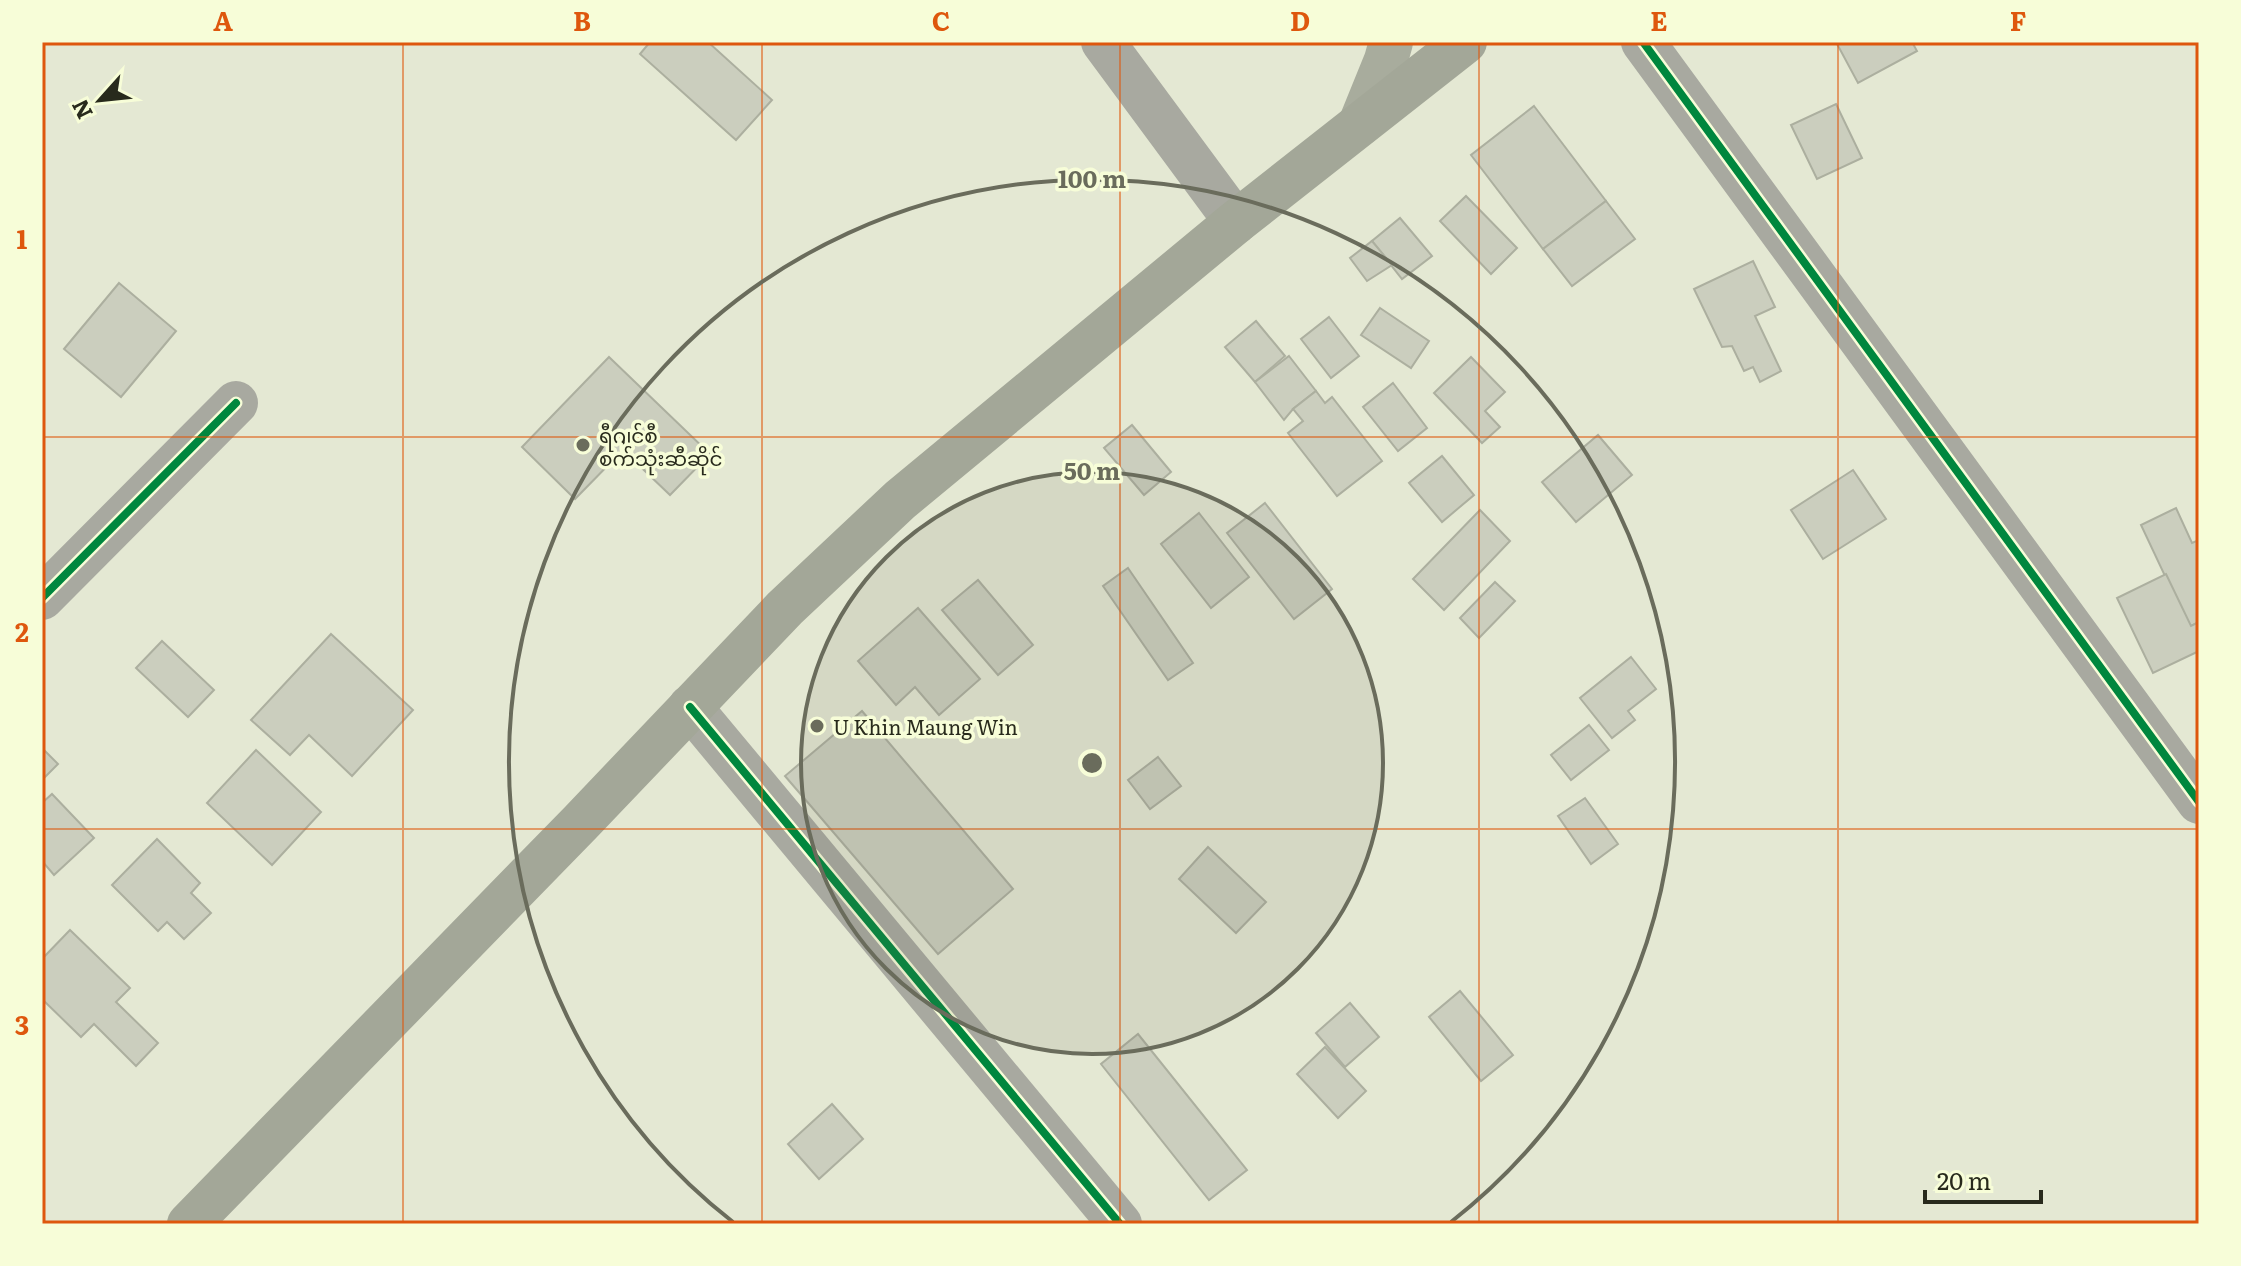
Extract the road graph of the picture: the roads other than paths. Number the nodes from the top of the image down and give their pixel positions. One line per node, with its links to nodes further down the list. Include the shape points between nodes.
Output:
1 (1103, 42): 6 (street)
2 (1391, 42): 5 (main road)
3 (1465, 42): 5 (highway)
4 (1643, 42): 10 (street)
5 (1360, 124): 6 (highway)
6 (1236, 222): 9 (highway, via 900,500)
7 (236, 403): 8 (street)
8 (42, 598)
9 (690, 707): 11 (highway); 12 (street)
10 (2199, 802)
11 (189, 1224)
12 (1120, 1224)

